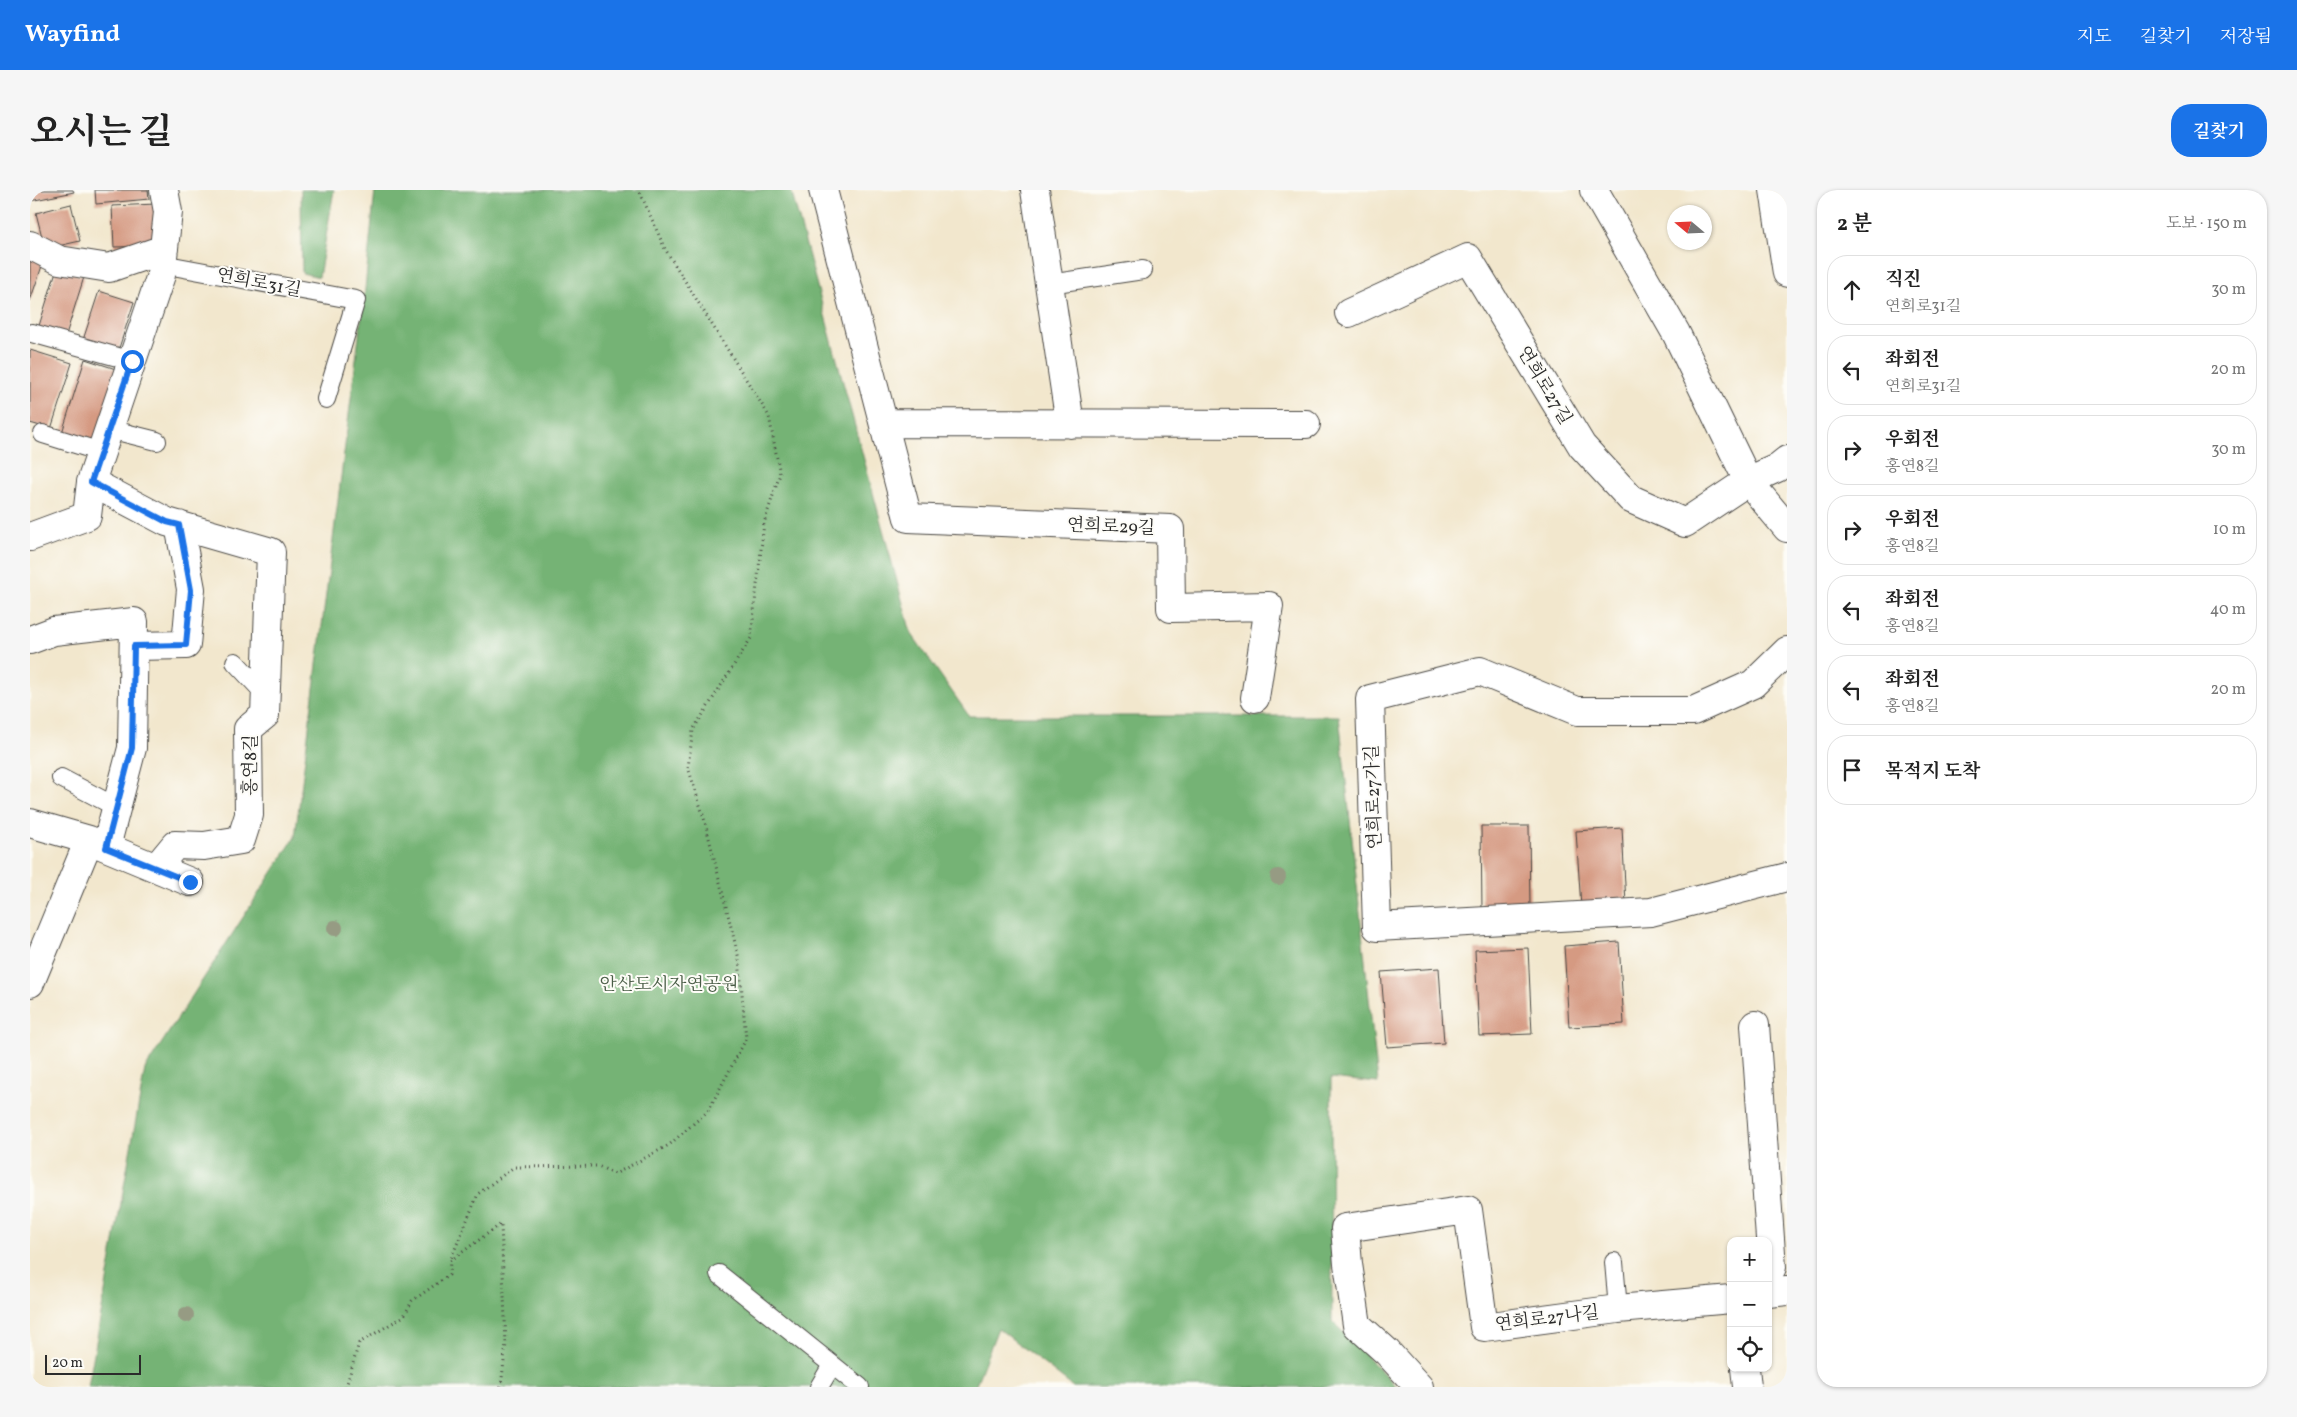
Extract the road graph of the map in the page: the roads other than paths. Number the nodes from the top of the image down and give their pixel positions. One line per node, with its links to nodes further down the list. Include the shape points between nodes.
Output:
1 (164, 190): 7 (street, via 168,212)
2 (823, 190): 15 (street, 연희로29길)
3 (1035, 190): 10 (street)
4 (1594, 190): 22 (street, via 1676,333)
5 (1774, 190): 9 (street)
6 (30, 245): 7 (street, via 59,260 109,268)
7 (163, 257): 13 (street, via 161,275); 14 (lane, 연희로31길, via 356,300)
8 (1143, 270): 10 (lane)
9 (1787, 273)
10 (1050, 284): 16 (street)
11 (1350, 313): 22 (street, 연희로27길, via 1468,258 1582,446 1631,499 1685,523)
12 (32, 334): 13 (lane)
13 (132, 361): 19 (street)
14 (326, 399)
15 (884, 423): 16 (street); 32 (street, 연희로29길, via 908,518 1170,529 1171,608 1269,606)
16 (1070, 424): 17 (street)
17 (1306, 424)
18 (43, 434): 19 (lane)
19 (105, 441): 20 (lane); 23 (street)
20 (157, 441)
21 (1787, 460): 22 (street)
22 (1748, 481): 25 (street)
23 (91, 482): 24 (street, via 167,522); 26 (street, via 87,516)
24 (179, 525): 28 (street, via 191,590 186,645); 31 (street, 홍연8길, via 271,552)
25 (1787, 528)
26 (30, 537)
27 (30, 640): 28 (street, via 54,631 134,622)
28 (134, 646): 34 (street, via 132,748)
29 (1787, 651): 38 (street, 연희로27가길, via 1753,684 1693,711 1576,711 1480,671 1370,698 1377,927 1651,912)
30 (235, 662): 31 (lane)
31 (266, 694): 37 (street, 홍연8길, via 265,715 248,729 249,815 240,840 204,846 175,845)
32 (1255, 698)
33 (61, 778): 34 (lane)
34 (116, 807): 36 (street)
35 (30, 823): 36 (street)
36 (97, 844): 37 (street); 40 (street)
37 (156, 868): 39 (street)
38 (1787, 877)
39 (190, 882)
40 (30, 983)
41 (1755, 1025): 42 (street)
42 (1770, 1237)
43 (1614, 1262): 48 (lane)
44 (719, 1274): 49 (lane)
45 (1787, 1290): 46 (street)
46 (1772, 1292)
47 (1727, 1298): 48 (street, 연희로27나길)
48 (1618, 1309): 53 (street, 연희로27나길, via 1484,1327 1468,1210 1345,1228 1357,1325)
49 (832, 1365): 51 (lane); 52 (lane)
50 (1745, 1372): 54 (street)
51 (819, 1387)
52 (860, 1387)
53 (1419, 1387)
54 (1747, 1387)

